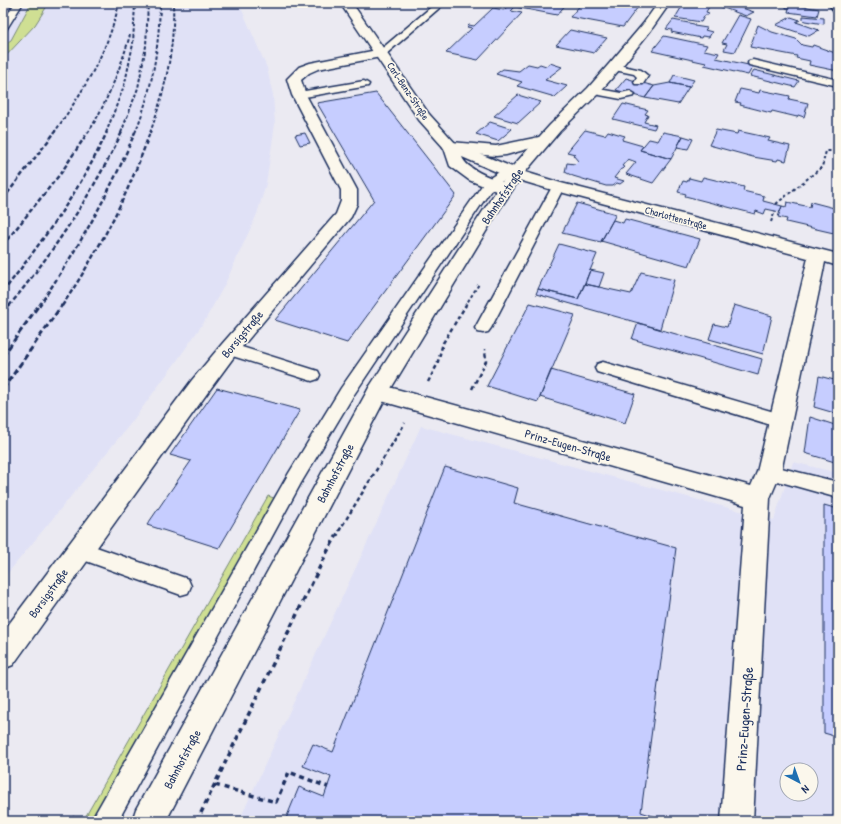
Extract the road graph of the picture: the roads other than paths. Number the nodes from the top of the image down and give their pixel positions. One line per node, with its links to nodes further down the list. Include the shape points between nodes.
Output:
1 (19, 3): 7 (lane)
2 (346, 3): 8 (street, Carl-Benz-Straße)
3 (440, 3): 8 (lane, Carl-Benz-Straße)
4 (664, 3): 10 (street, Bahnhofstraße)
5 (834, 3): 6 (street)
6 (838, 9)
7 (3, 28)
8 (382, 53): 16 (street, Borsigstraße, via 304,70 294,79); 18 (street, Carl-Benz-Straße, via 424,117)
9 (753, 63): 12 (lane)
10 (614, 67): 11 (lane, via 637,72 643,76); 14 (street, Bahnhofstraße)
11 (639, 82)
12 (838, 83)
13 (364, 84): 16 (lane)
14 (593, 91): 15 (lane, via 621,96); 17 (street, Bahnhofstraße)
15 (630, 94)
16 (299, 95): 25 (street, Borsigstraße, via 349,190 348,208)
17 (544, 140): 18 (street, Bahnhofstraße, via 501,151); 19 (street, Bahnhofstraße)
18 (451, 147): 19 (street, Carl-Benz-Straße); 20 (street, Carl-Benz-Straße, via 456,163 475,177)
19 (514, 171): 20 (street, Bahnhofstraße); 21 (street, Charlottenstraße)
20 (497, 186): 28 (street, Bahnhofstraße); 35 (lane, via 347,392)
21 (558, 187): 22 (street, Charlottenstraße); 24 (lane)
22 (818, 255): 23 (street, Charlottenstraße); 29 (street, Prinz-Eugen-Straße)
23 (838, 260)
24 (483, 328)
25 (229, 349): 27 (lane); 32 (street, Borsigstraße)
26 (603, 368): 29 (lane)
27 (312, 375)
28 (378, 392): 30 (street, Prinz-Eugen-Straße); 36 (street, Bahnhofstraße)
29 (781, 421): 30 (street, Prinz-Eugen-Straße)
30 (763, 485): 31 (lane); 37 (street, Prinz-Eugen-Straße)
31 (838, 490)
32 (79, 550): 33 (lane); 34 (street, Borsigstraße)
33 (180, 586)
34 (3, 655)
35 (104, 821)
36 (148, 821)
37 (737, 821)

